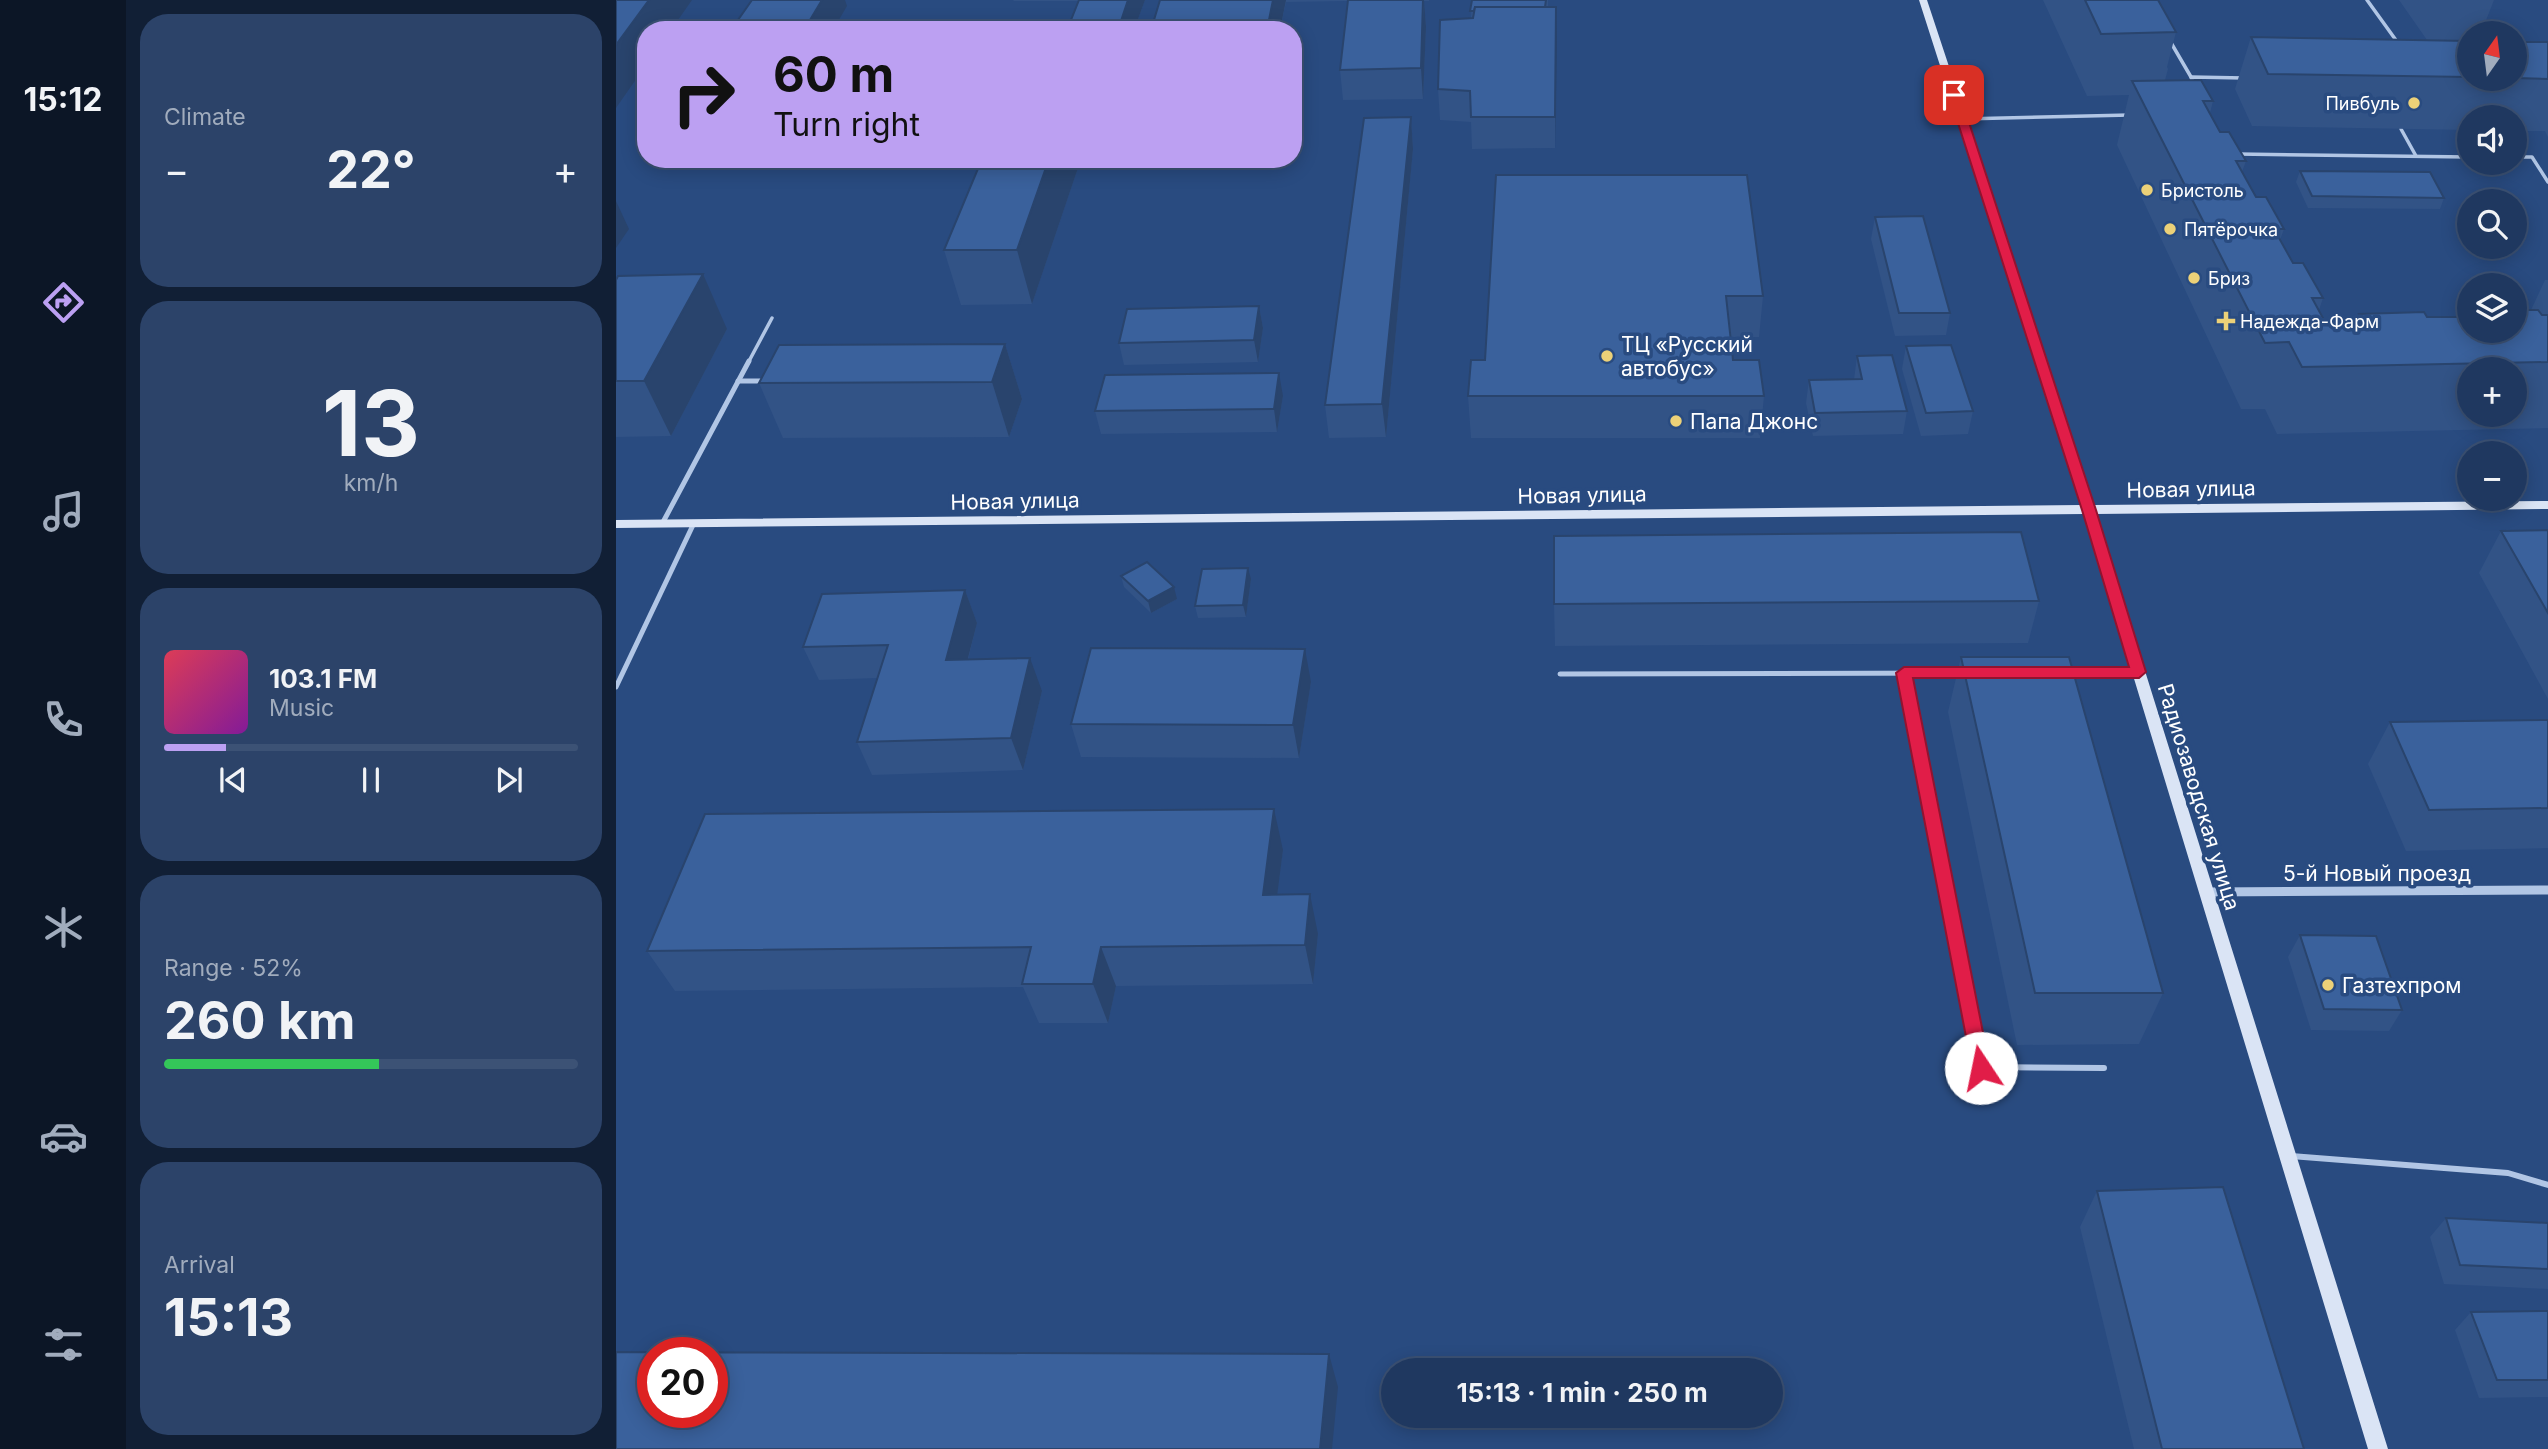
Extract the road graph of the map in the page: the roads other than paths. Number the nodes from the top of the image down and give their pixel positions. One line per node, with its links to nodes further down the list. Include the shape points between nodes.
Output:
1 (1923, 0): 11 (street, Радиозаводская улица)
2 (2367, 0): 4 (lane)
3 (2167, 35): 5 (lane)
4 (2399, 45)
5 (2180, 58): 6 (lane); 7 (lane)
6 (2167, 59)
7 (2191, 78): 8 (lane); 9 (lane)
8 (2245, 78)
9 (2197, 89)
10 (2143, 115): 11 (lane)
11 (1962, 119): 22 (street, Радиозаводская улица)
12 (2401, 129): 13 (lane)
13 (2416, 156): 14 (lane); 16 (lane, via 2230,154)
14 (2457, 157)
15 (2527, 157): 17 (lane, via 2532,157)
16 (2237, 166)
17 (2548, 182)
18 (772, 318): 19 (lane)
19 (738, 381): 20 (lane); 25 (lane)
20 (778, 381)
21 (2548, 505): 22 (street, Новая улица)
22 (2089, 510): 23 (street, Новая улица); 27 (street, Радиозаводская улица)
23 (694, 523): 25 (street, Новая улица); 31 (lane)
24 (616, 524): 25 (street, Новая улица)
25 (662, 524)
26 (2056, 672): 27 (lane)
27 (2139, 672): 33 (street, Радиозаводская улица)
28 (1904, 673): 29 (lane); 30 (lane); 34 (lane, via 1981,1068)
29 (1973, 673)
30 (1560, 674)
31 (616, 687)
32 (2548, 890): 33 (street, 5-й Новый проезд)
33 (2207, 892): 35 (street, Радиозаводская улица)
34 (2104, 1068)
35 (2288, 1156): 36 (lane, via 2508,1173); 37 (street, Радиозаводская улица)
36 (2548, 1185)
37 (2378, 1449)

